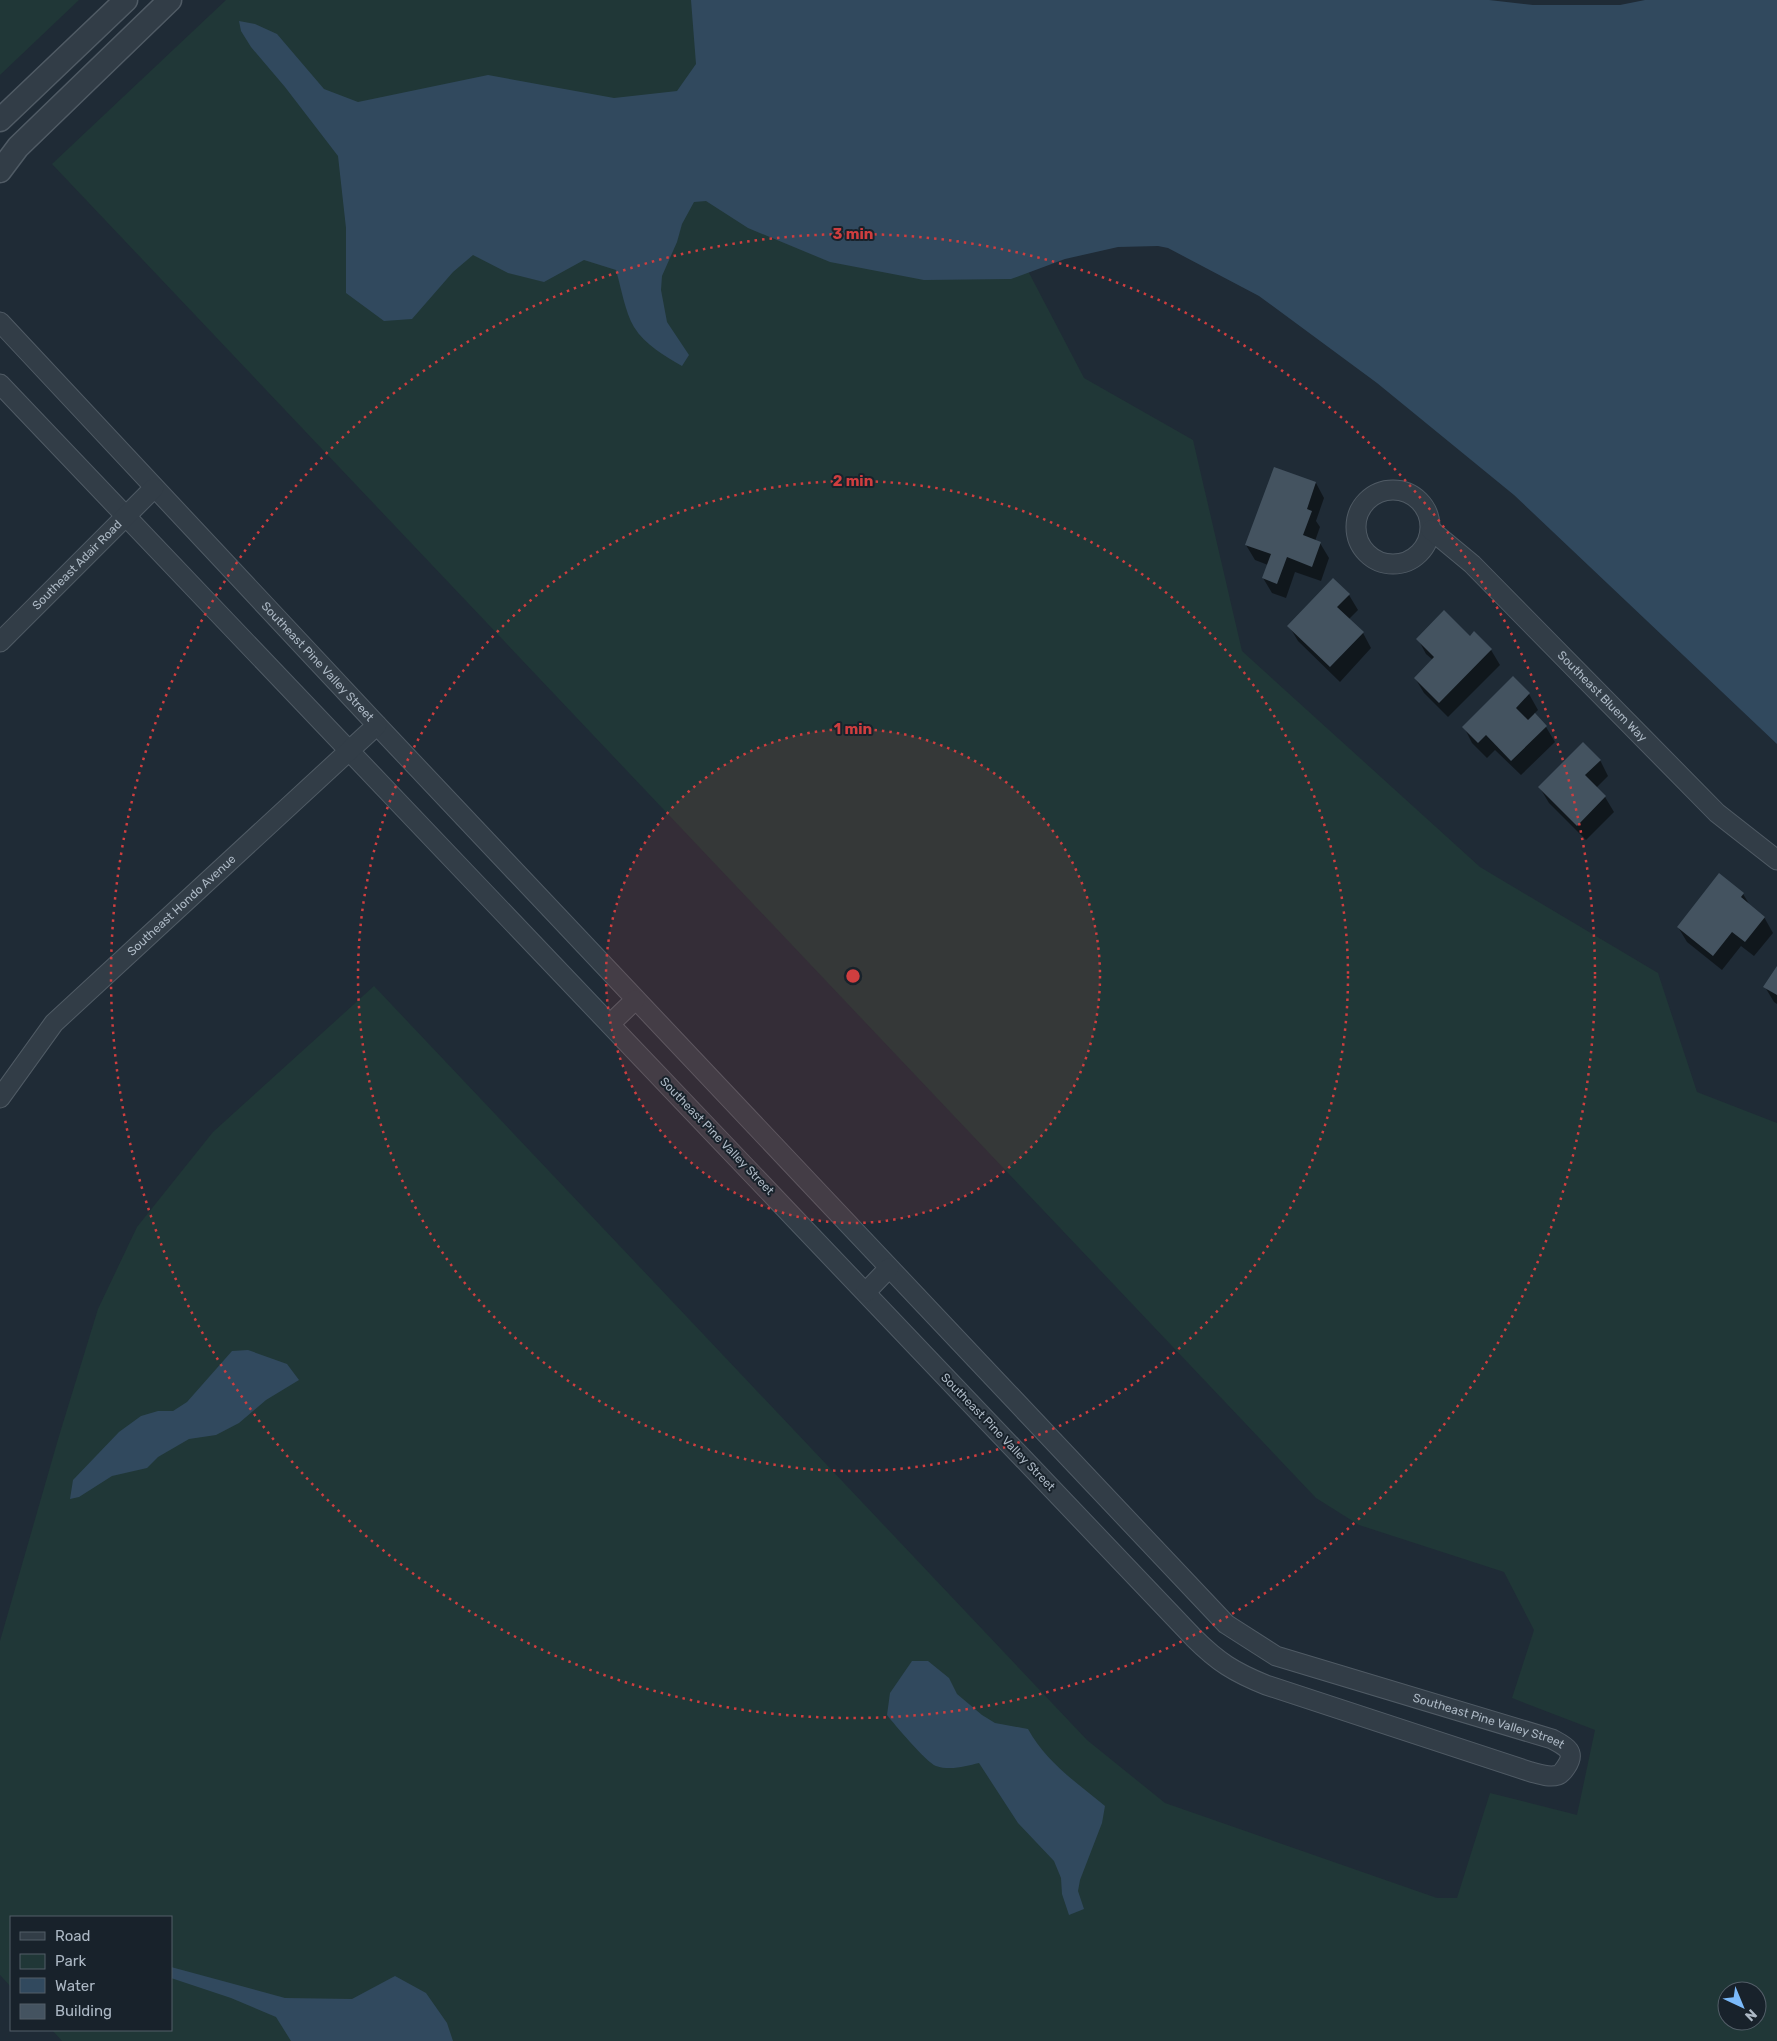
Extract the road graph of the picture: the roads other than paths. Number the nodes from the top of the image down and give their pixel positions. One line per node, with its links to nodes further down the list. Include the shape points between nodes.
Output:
1 (126, 0): 3 (street)
2 (170, 0): 4 (street, via 18,147)
3 (0, 120)
4 (0, 171)
5 (0, 322): 7 (street, Southeast Pine Valley Street)
6 (0, 384): 8 (street, Southeast Pine Valley Street)
7 (154, 488): 8 (street, Southeast Adair Road); 11 (street, Southeast Pine Valley Street)
8 (125, 517): 10 (street, Southeast Adair Road); 12 (street, Southeast Pine Valley Street)
9 (1431, 530): 9 (street, via 1421,552 1399,564 1387,564 1366,553 1356,530 1362,506 1370,497 1393,489 1411,494 1425,506); 13 (street, Southeast Bluem Way, via 1472,564 1717,814)
10 (0, 642)
11 (377, 726): 12 (street, Southeast Hondo Avenue); 14 (street, Southeast Pine Valley Street)
12 (350, 750): 15 (street, Southeast Pine Valley Street); 16 (street, Southeast Hondo Avenue, via 54,1023)
13 (1777, 860)
14 (635, 1000): 15 (street); 17 (street, Southeast Pine Valley Street)
15 (610, 1024): 18 (street, Southeast Pine Valley Street)
16 (0, 1098)
17 (889, 1268): 18 (street); 19 (street, Southeast Pine Valley Street)
18 (866, 1292): 20 (street, Southeast Pine Valley Street)
19 (1149, 1544): 20 (street); 20 (street, Southeast Pine Valley Street, via 1226,1624 1276,1656 1552,1739 1570,1751 1571,1760 1559,1775 1531,1772 1239,1674 1203,1648)
20 (1131, 1571)

